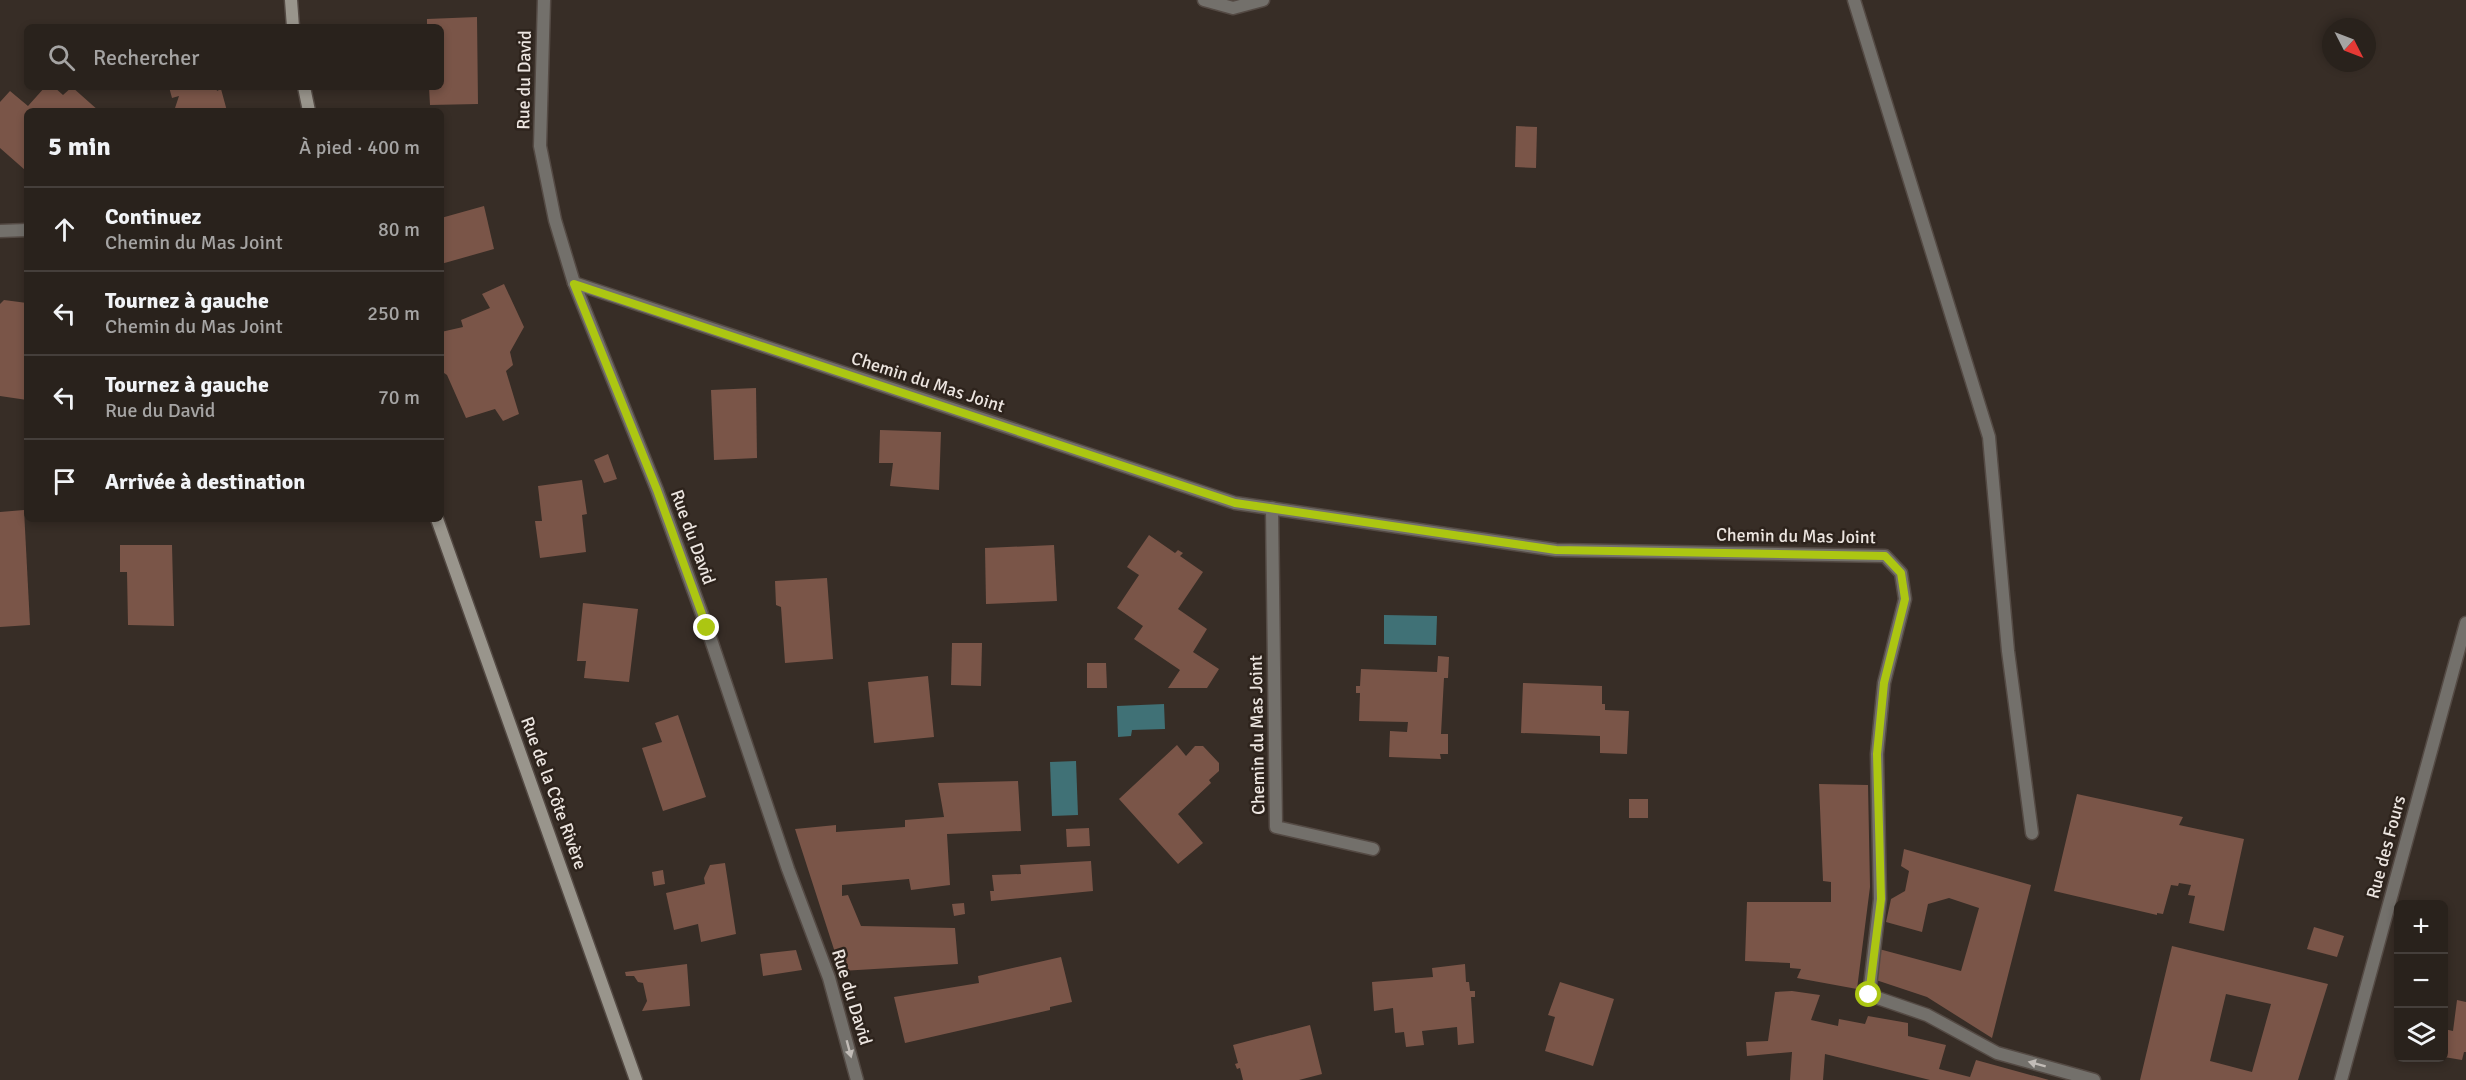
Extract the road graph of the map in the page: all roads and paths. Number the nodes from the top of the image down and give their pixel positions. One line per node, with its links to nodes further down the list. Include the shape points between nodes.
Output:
1 (291, 0): 6 (street)
2 (544, 0): 11 (street, Rue du David, via 540,146 555,220)
3 (1204, 0): 4 (street, via 1233,8)
4 (1263, 0)
5 (1854, 0): 15 (street, via 1989,437 2008,651)
6 (293, 24)
7 (305, 90): 8 (street)
8 (308, 108)
9 (24, 230): 10 (street)
10 (0, 231)
11 (574, 284): 12 (street, Chemin du Mas Joint, via 1235,503); 18 (street, Rue du David, one-way to 18, via 657,490 707,628 829,978)
12 (1272, 508): 16 (street, Chemin du Mas Joint, via 1276,827); 19 (street, Chemin du Mas Joint, one-way to 12, via 1997,1053 1927,1015 1869,995 1881,899 1877,754 1884,683 1905,599 1901,573 1885,556 1556,550)
13 (438, 522): 17 (street, Rue de la Côte Rivère)
14 (2466, 623): 20 (street, Rue des Fours)
15 (2032, 832)
16 (1373, 849)
17 (636, 1080)
18 (857, 1080)
19 (2094, 1080)
20 (2341, 1080)

